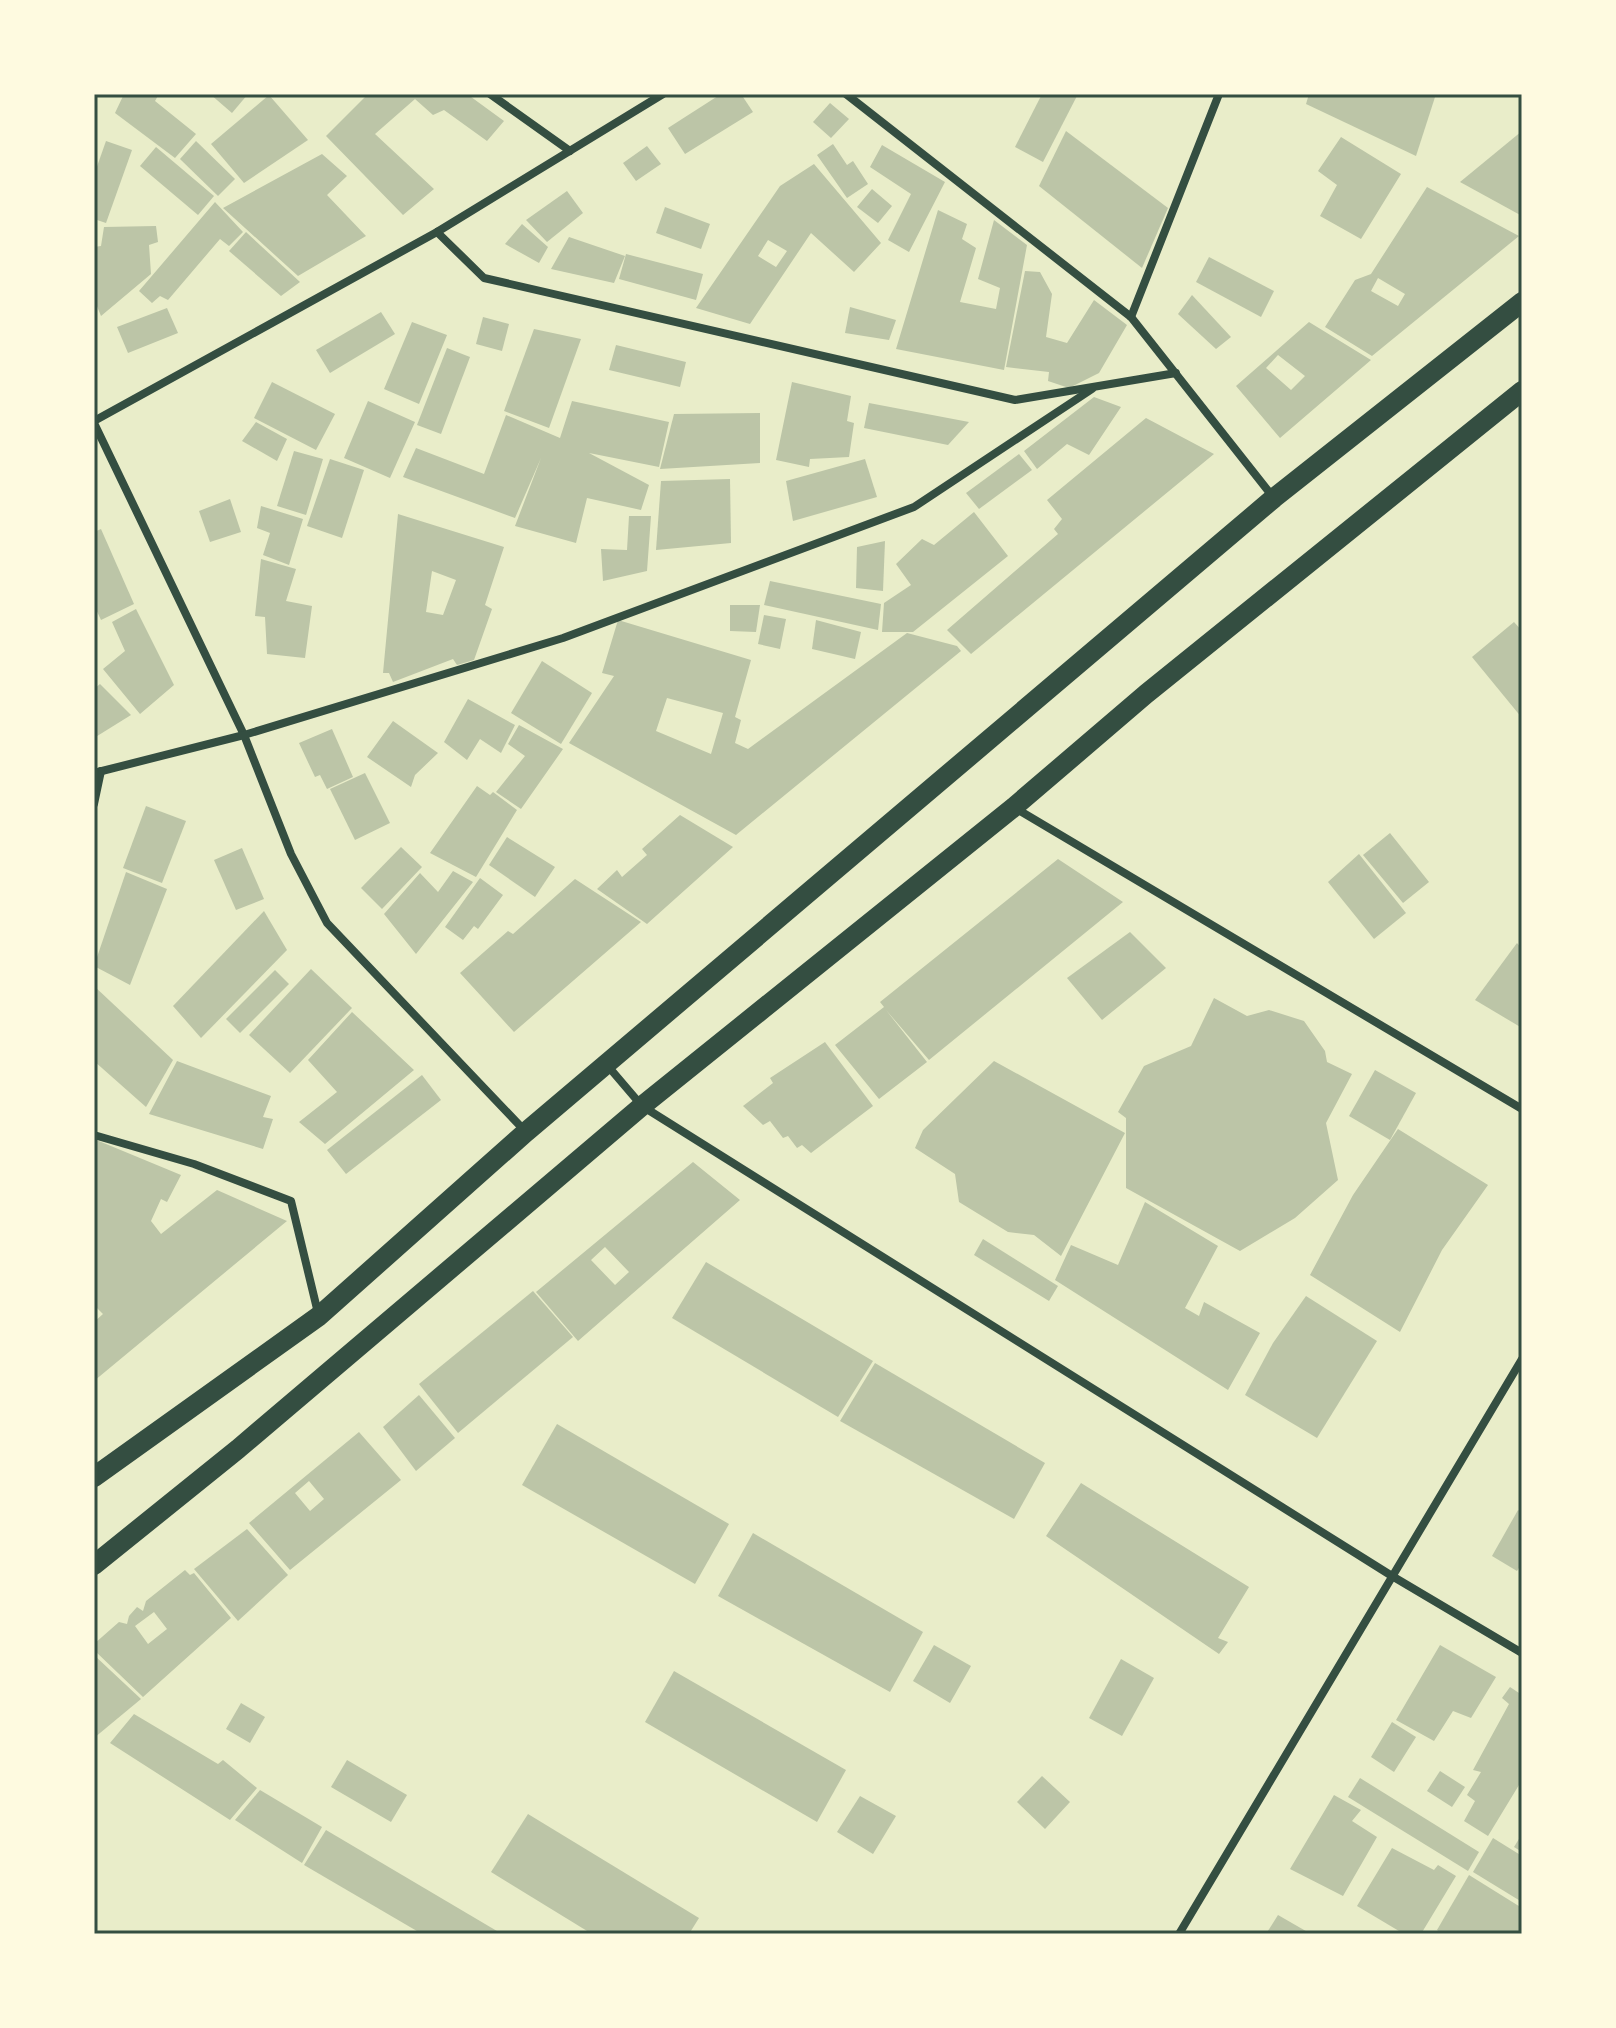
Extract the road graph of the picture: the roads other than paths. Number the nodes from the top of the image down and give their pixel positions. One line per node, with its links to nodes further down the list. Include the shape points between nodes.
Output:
1 (490, 94): 5 (street)
2 (663, 94): 5 (street)
3 (846, 94): 8 (street)
4 (1219, 94): 8 (street)
5 (570, 151): 6 (street)
6 (437, 232): 10 (street, via 484,278 514,286 1015,400); 12 (street)
7 (1522, 302): 13 (main road)
8 (1131, 317): 9 (street)
9 (1176, 373): 10 (street); 13 (street)
10 (1092, 389): 14 (street, via 914,507 563,638)
11 (1522, 391): 17 (main road)
12 (94, 422): 14 (street)
13 (1274, 498): 18 (main road)
14 (244, 735): 15 (street); 21 (street, via 291,854 327,923)
15 (98, 772): 16 (street)
16 (94, 804)
17 (1014, 807): 19 (main road); 20 (street)
18 (607, 1065): 19 (street); 21 (main road)
19 (642, 1106): 26 (main road); 27 (street)
20 (1522, 1109)
21 (526, 1132): 23 (main road)
22 (94, 1135): 23 (street, via 194,1164 291,1201)
23 (319, 1316): 25 (main road)
24 (1522, 1359): 27 (street)
25 (94, 1477)
26 (94, 1565)
27 (1392, 1576): 28 (street); 29 (street)
28 (1522, 1653)
29 (1179, 1934)

